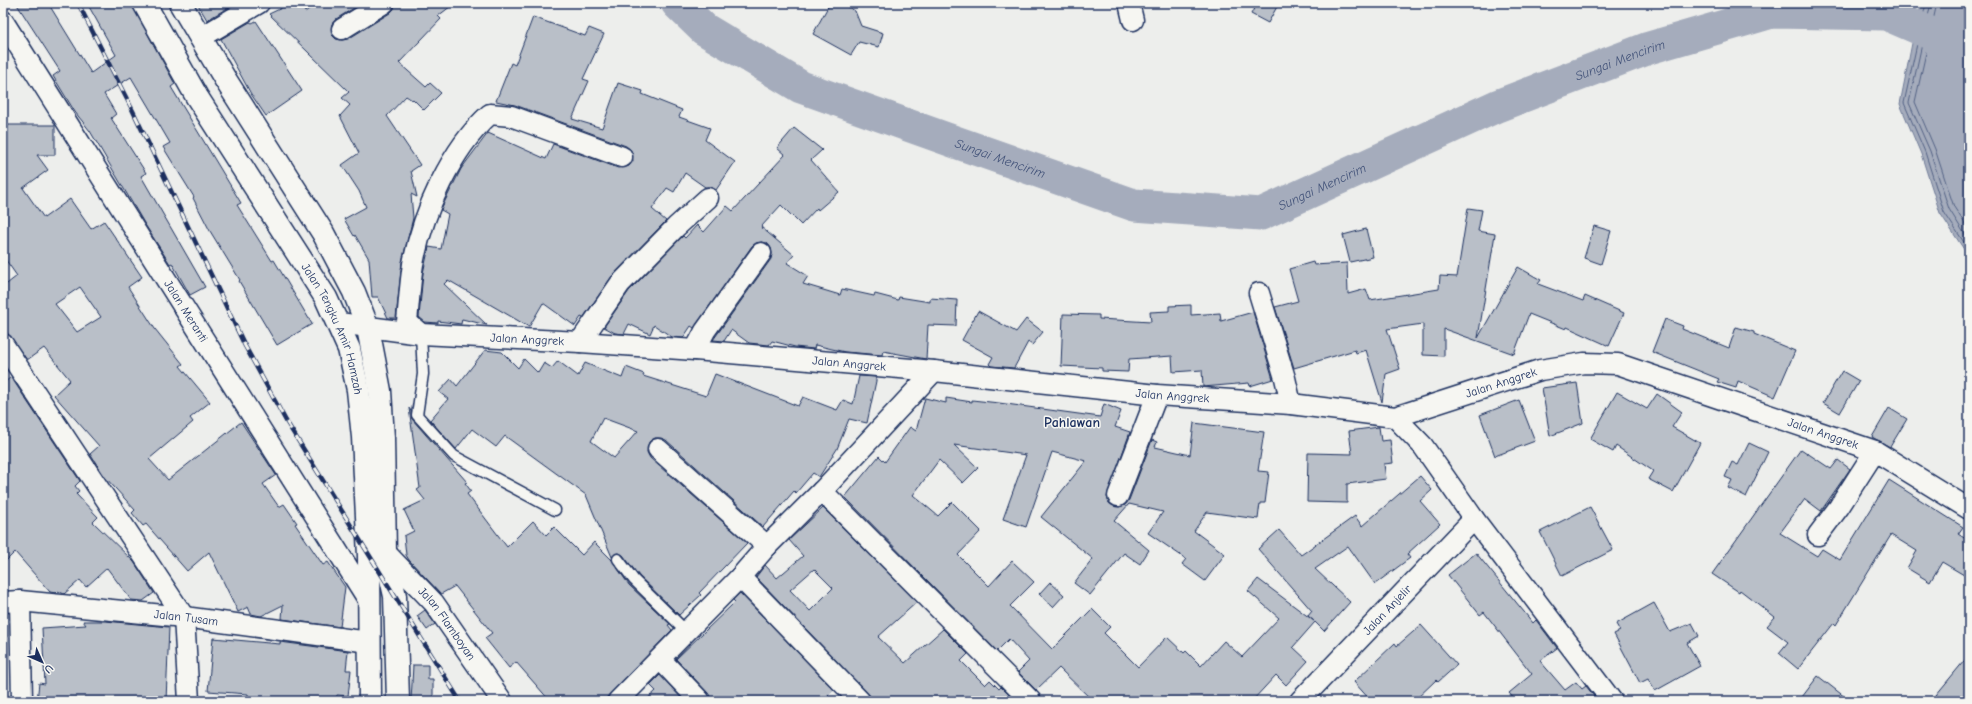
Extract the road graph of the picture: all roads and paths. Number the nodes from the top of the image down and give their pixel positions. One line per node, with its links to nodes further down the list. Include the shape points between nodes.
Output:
1 (144, 3): 12 (main road, Jalan Tengku Amir Hamzah, via 197,97 294,246)
2 (180, 3): 7 (main road, Jalan Tengku Amir Hamzah)
3 (258, 3): 7 (street)
4 (384, 3): 6 (street)
5 (3, 21): 34 (street, Jalan Meranti)
6 (342, 29)
7 (200, 38): 13 (main road, Jalan Tengku Amir Hamzah, via 323,233 354,292)
8 (622, 157): 14 (street, via 511,116 490,114 460,148 430,205 413,263 407,322)
9 (708, 198): 15 (street, via 620,284)
10 (761, 253): 17 (street, via 709,324)
11 (1259, 293): 20 (street)
12 (339, 322): 13 (street, Jalan Anggrek); 34 (main road, Jalan Tengku Amir Hamzah, via 349,349 363,437)
13 (368, 328): 14 (street, Jalan Anggrek); 31 (main road, Jalan Tengku Amir Hamzah, via 380,398)
14 (421, 334): 15 (street, Jalan Anggrek); 26 (lane, via 423,374 417,415 454,456)
15 (580, 342): 17 (street, Jalan Anggrek)
16 (3, 344): 36 (street)
17 (696, 350): 18 (street, Jalan Anggrek)
18 (934, 371): 19 (street, Jalan Anggrek); 24 (street)
19 (1158, 394): 20 (street, Jalan Anggrek); 25 (street)
20 (1291, 404): 21 (street, Jalan Anggrek)
21 (1395, 417): 23 (street, Jalan Anggrek, via 1540,370 1584,363 1618,364); 28 (street, via 1423,446)
22 (658, 449): 30 (street)
23 (1875, 451): 27 (street, Jalan Anggrek); 29 (street)
24 (822, 491): 30 (street); 48 (street)
25 (1118, 496)
26 (555, 510)
27 (1969, 510)
28 (1474, 519): 49 (street, Jalan Anjelir); 50 (street)
29 (1818, 535)
30 (767, 546): 33 (street)
31 (385, 552): 43 (main road, Jalan Tengku Amir Hamzah, via 395,596); 44 (street, Jalan Flamboyan, via 434,604)
32 (618, 559): 37 (lane, via 639,585)
33 (740, 577): 37 (street); 47 (street)
34 (369, 601): 38 (main road, Jalan Tengku Amir Hamzah)
35 (12, 602): 36 (street, Jalan Tusam); 40 (street)
36 (184, 617): 38 (street, Jalan Tusam); 41 (street)
37 (686, 631): 39 (street)
38 (369, 642): 42 (main road, Jalan Tengku Amir Hamzah)
39 (660, 659): 45 (street); 46 (street)
40 (22, 701)
41 (189, 701)
42 (370, 701)
43 (398, 701)
44 (502, 701)
45 (618, 701)
46 (700, 701)
47 (860, 701)
48 (1031, 701)
49 (1300, 701)
50 (1612, 701)

